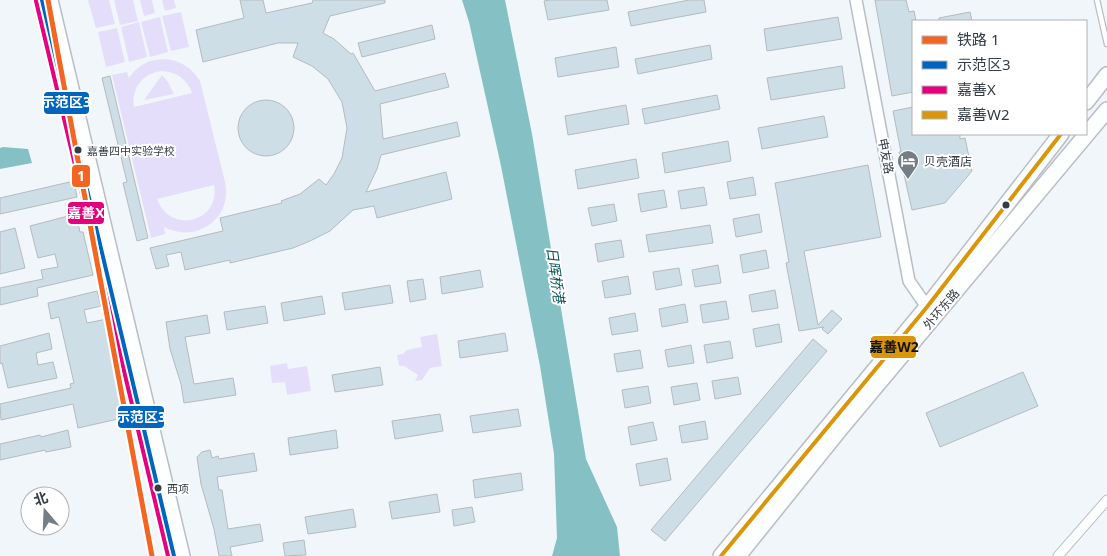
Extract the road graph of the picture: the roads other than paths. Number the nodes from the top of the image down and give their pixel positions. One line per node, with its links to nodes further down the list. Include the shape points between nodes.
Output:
1 (42, 0): 14 (main road)
2 (52, 0): 15 (main road)
3 (856, 0): 12 (main road, 申友路, via 909,281)
4 (1097, 0): 5 (lane)
5 (1107, 44)
6 (1107, 75): 7 (highway)
7 (1087, 101)
8 (1107, 110): 9 (highway, 外环东路)
9 (1087, 134)
10 (1060, 135): 12 (highway, 外环东路)
11 (1086, 135): 17 (highway, 外环东路)
12 (927, 307): 16 (highway, 外环东路)
13 (1107, 500): 18 (street)
14 (174, 556)
15 (184, 556)
16 (721, 556)
17 (738, 556)
18 (1058, 556)

